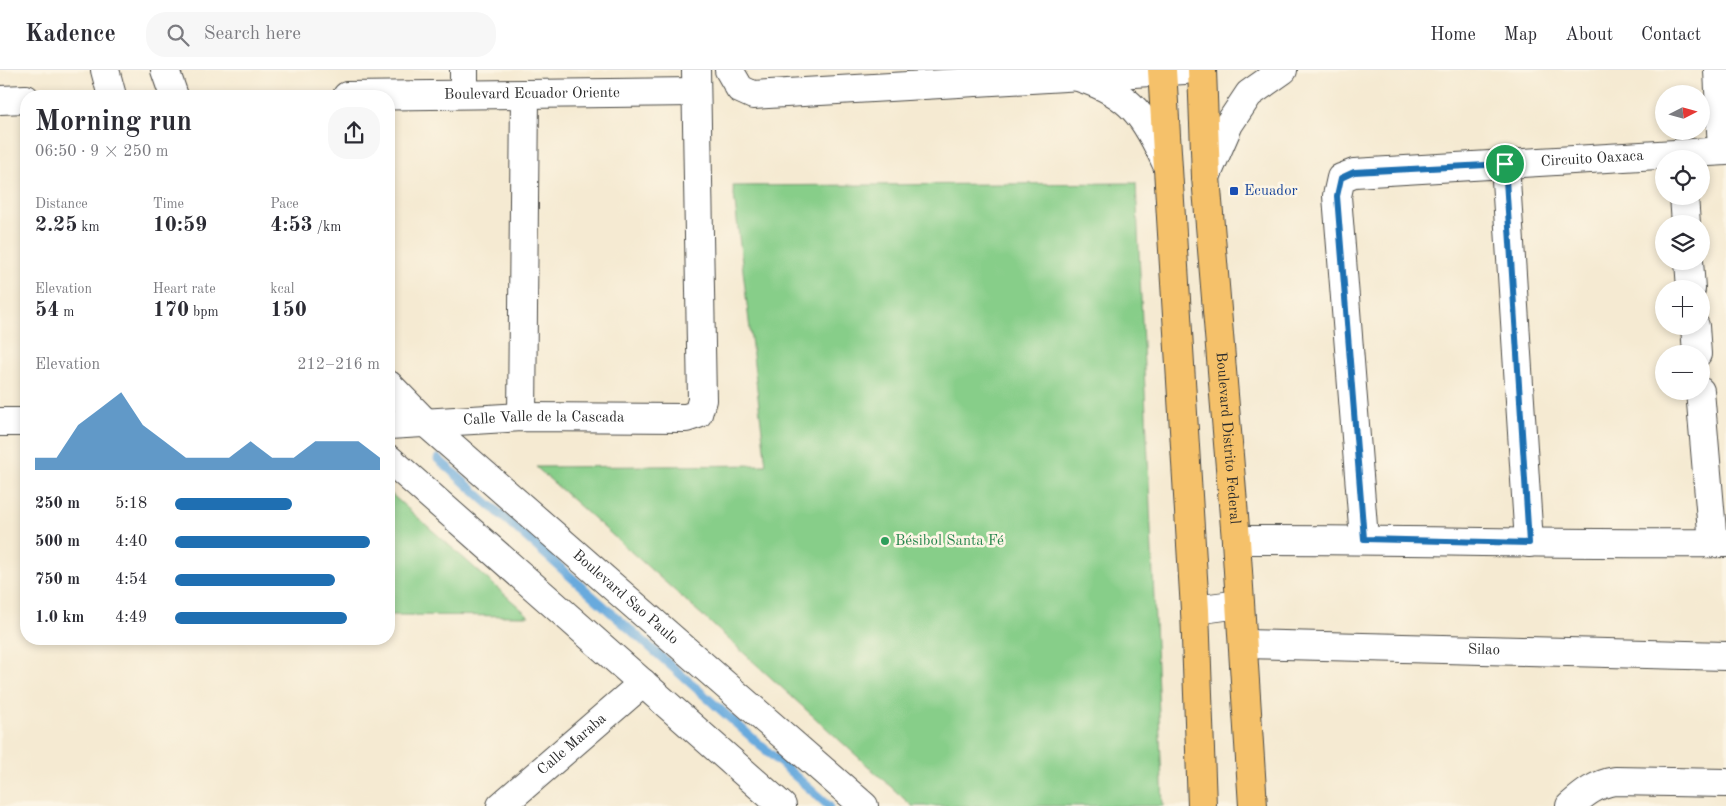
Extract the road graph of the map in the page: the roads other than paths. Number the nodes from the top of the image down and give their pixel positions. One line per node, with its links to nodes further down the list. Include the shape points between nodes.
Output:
1 (104, 70): 11 (street)
2 (165, 70): 12 (street)
3 (729, 70): 8 (street, via 740,88 753,95)
4 (1170, 70): 8 (street); 21 (main road)
5 (1202, 70): 22 (main road, Boulevard Distrito Federal)
6 (1283, 70): 22 (street, via 1249,94 1229,124)
7 (1718, 70): 17 (street)
8 (1077, 76): 21 (street, via 1102,84 1133,105)
9 (696, 81): 14 (street, Boulevard Ecuador Oriente); 25 (street, Calle Valle de la Cascada, via 702,400 698,414 686,418)
10 (464, 82): 13 (street, Boulevard Ecuador Oriente); 14 (street, Boulevard Ecuador Oriente)
11 (110, 90)
12 (172, 90)
13 (395, 90)
14 (525, 94): 25 (street)
15 (0, 100): 16 (street)
16 (20, 100)
17 (1724, 151): 18 (street, Circuito Oaxaca)
18 (1710, 153)
19 (1655, 157): 20 (street, Circuito Oaxaca)
20 (1505, 164): 31 (street, Circuito Oaxaca, via 1354,172 1341,178 1337,196); 33 (street)
21 (1167, 165): 36 (main road)
22 (1206, 177): 32 (main road, Boulevard Distrito Federal)
23 (395, 391): 28 (street, Boulevard Sao Paulo)
24 (1701, 400): 34 (street)
25 (522, 417): 28 (street, Calle Valle de la Cascada)
26 (0, 422): 27 (street)
27 (20, 422)
28 (427, 424): 29 (street, Calle Valle de la Cascada); 43 (street, Boulevard Sao Paulo)
29 (395, 425)
30 (395, 464): 39 (street)
31 (1364, 539): 32 (street); 33 (street)
32 (1236, 540): 35 (main road, Boulevard Distrito Federal)
33 (1529, 543): 34 (street)
34 (1720, 543)
35 (1240, 604): 36 (street); 37 (main road, Boulevard Distrito Federal)
36 (1195, 610): 44 (main road)
37 (1243, 644): 38 (street, Silao); 45 (main road, Boulevard Distrito Federal)
38 (1726, 656)
39 (643, 682): 41 (street); 42 (street, Calle Maraba)
40 (1726, 783): 46 (street, via 1615,780 1601,783)
41 (779, 805)
42 (501, 806)
43 (864, 806)
44 (1202, 806)
45 (1253, 806)
46 (1570, 806)

